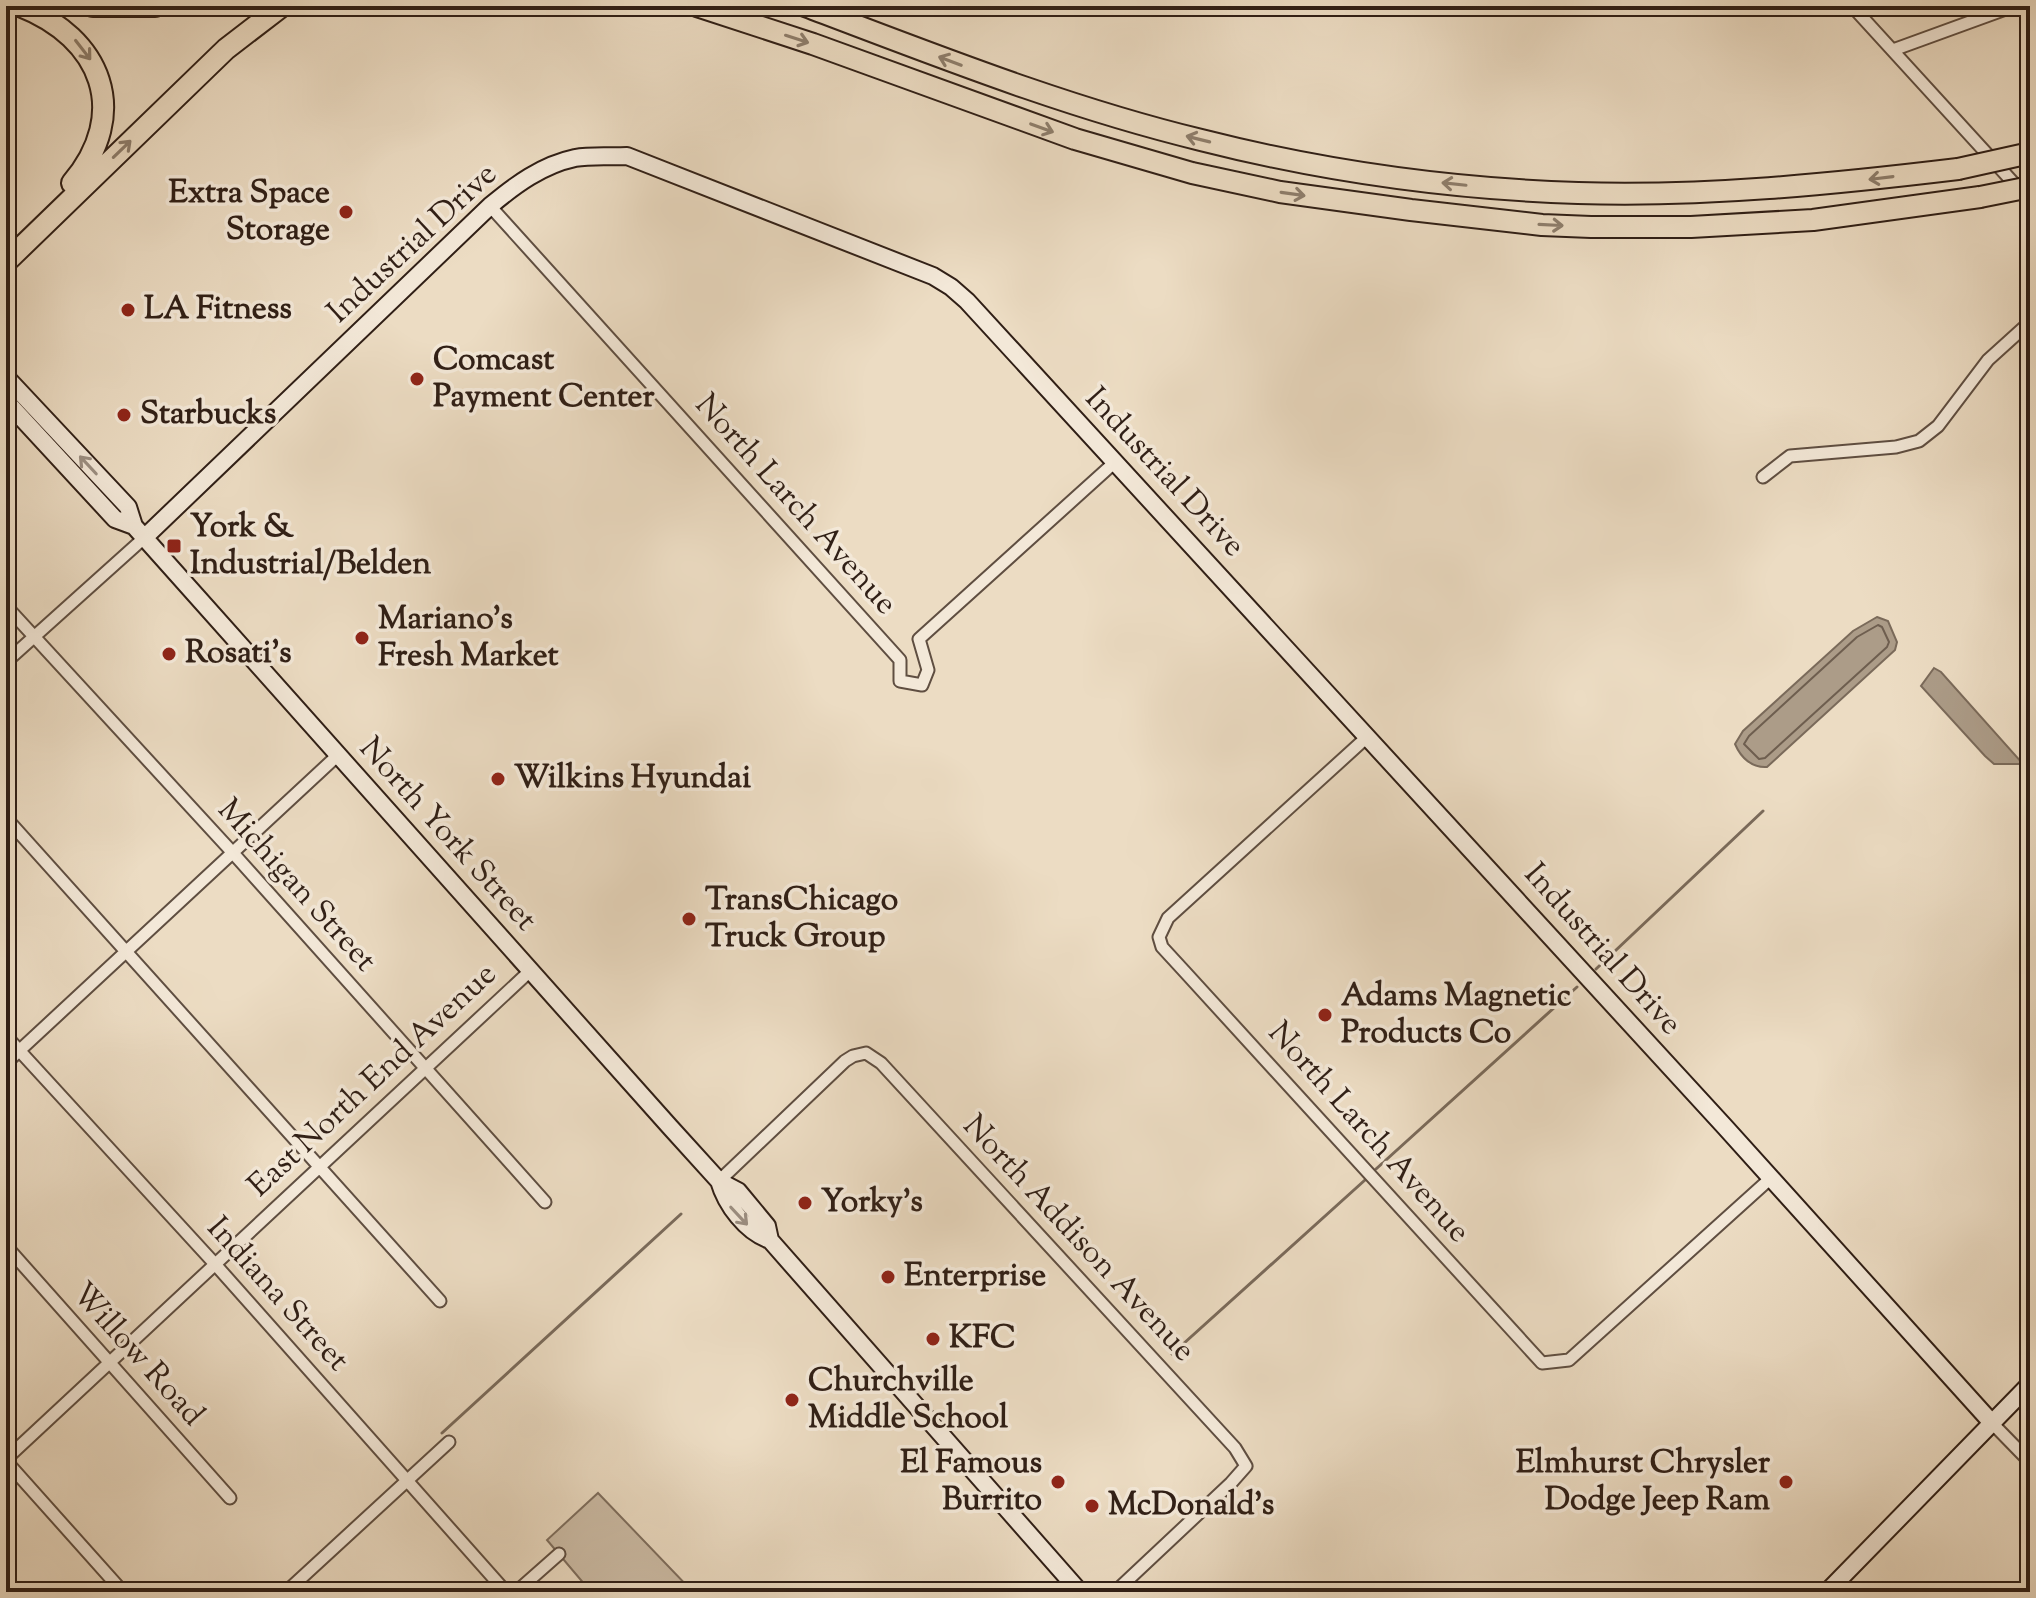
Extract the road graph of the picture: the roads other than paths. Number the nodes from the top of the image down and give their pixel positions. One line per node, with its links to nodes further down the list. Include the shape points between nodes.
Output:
1 (20, 6): 14 (highway, one-way to 14, via 60,26 77,42 101,87 103,117 89,163)
2 (93, 6): 3 (highway)
3 (155, 6)
4 (282, 6): 15 (highway, one-way to 4, via 226,49)
5 (697, 6): 11 (highway, one-way to 11, bridge, via 1075,139 1192,173 1295,194 1542,225 1677,227 1813,220)
6 (805, 6): 10 (highway, one-way to 6, bridge, via 1958,169 1762,188 1542,192 1410,180 1201,140 1074,105)
7 (1852, 6): 9 (street)
8 (2014, 6): 9 (street)
9 (1893, 50): 12 (street)
10 (2030, 153)
11 (2030, 187)
12 (2030, 201)
13 (490, 206): 19 (street, Industrial Drive, via 538,171 575,158 627,156 926,273 967,301); 19 (street, North Larch Avenue, via 900,660 900,681 922,685 928,670 919,639); 21 (street, Industrial Drive)
14 (6, 245)
15 (6, 262)
16 (2030, 322): 20 (street, via 1988,360 1938,426 1919,441 1790,456)
17 (6, 377): 21 (street, North York Street, one-way to 17, via 128,507)
18 (6, 401): 21 (street, North York Street, via 115,519)
19 (1115, 462): 25 (street, Industrial Drive)
20 (1763, 477)
21 (139, 532): 23 (street); 26 (street, North York Street)
22 (6, 606): 23 (street, Michigan Street)
23 (34, 636): 24 (street); 28 (street, Michigan Street)
24 (6, 662)
25 (1367, 737): 36 (street, Industrial Drive); 36 (street, North Larch Avenue, via 1168,918 1159,937 1177,964 1542,1363 1569,1360)
26 (338, 755): 28 (street); 30 (street, North York Street)
27 (6, 818): 29 (street)
28 (233, 853): 29 (street); 34 (street, Michigan Street)
29 (127, 950): 32 (street); 35 (street)
30 (530, 971): 34 (street, East North End Avenue); 37 (street, North York Street)
31 (6, 1036): 32 (street, Indiana Street)
32 (20, 1051): 33 (street); 40 (street, Indiana Street)
33 (6, 1063)
34 (425, 1067): 35 (street, East North End Avenue); 38 (street, Michigan Street)
35 (318, 1166): 40 (street, East North End Avenue); 41 (street)
36 (1772, 1177): 44 (street, Industrial Drive)
37 (719, 1181): 55 (street, North York Street, via 738,1191 767,1226 770,1240); 56 (street, North Addison Avenue, via 845,1061 866,1053 881,1063 1246,1466)
38 (545, 1202)
39 (6, 1246): 42 (street, Willow Road)
40 (214, 1263): 42 (street, East North End Avenue); 48 (street, Indiana Street)
41 (440, 1301)
42 (109, 1362): 46 (street, East North End Avenue); 49 (street, Willow Road)
43 (2030, 1384): 44 (street)
44 (1992, 1423): 47 (street); 57 (street)
45 (449, 1442): 48 (street)
46 (6, 1460): 51 (street)
47 (2030, 1462)
48 (406, 1480): 52 (street); 53 (street, Indiana Street)
49 (230, 1498)
50 (559, 1554): 54 (street)
51 (123, 1592)
52 (286, 1592)
53 (506, 1592)
54 (516, 1592)
55 (1080, 1592)
56 (1115, 1592)
57 (1827, 1592)

